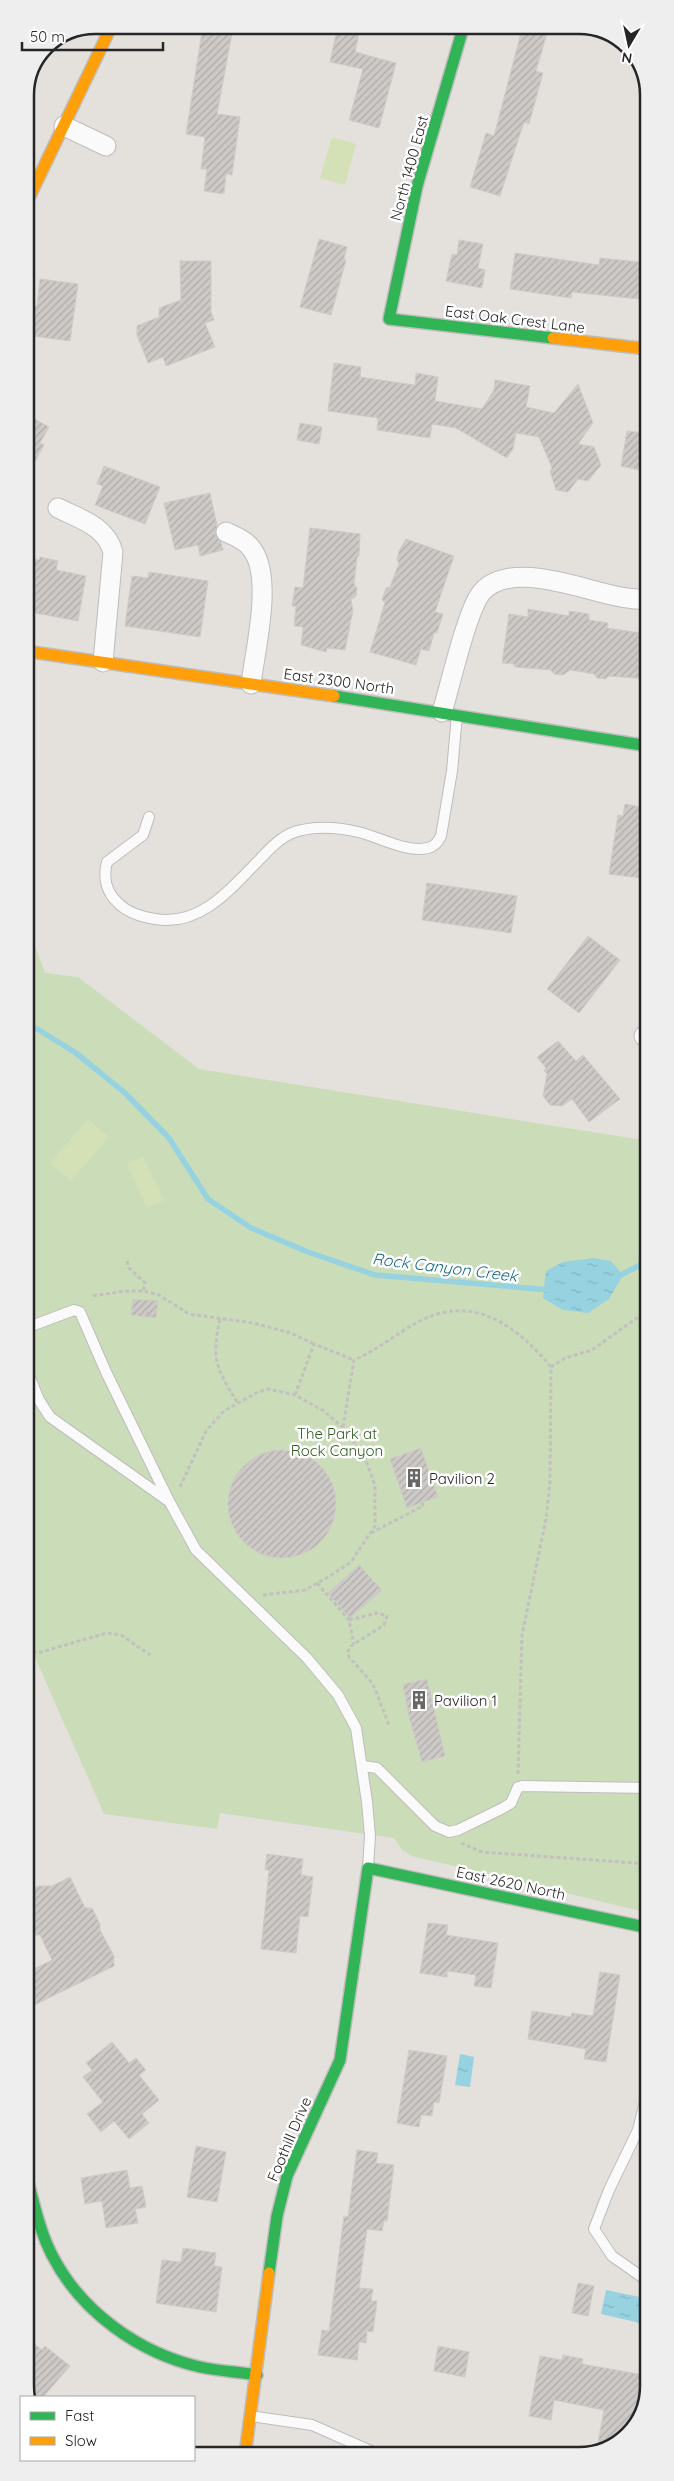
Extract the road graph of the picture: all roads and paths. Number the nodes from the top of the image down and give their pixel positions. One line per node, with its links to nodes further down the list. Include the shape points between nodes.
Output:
1 (108, 34): 3 (street)
2 (461, 34): 6 (street, North 1400 East, via 417,186)
3 (64, 126): 4 (street); 5 (street)
4 (106, 146)
5 (34, 188)
6 (389, 320): 7 (street, East Oak Crest Lane)
7 (640, 349)
8 (58, 508): 12 (street, via 102,530 110,540 113,552)
9 (226, 532): 13 (street, via 252,549 263,579)
10 (640, 599): 14 (street, via 546,579 525,577 494,584 482,593 471,614)
11 (34, 652): 12 (street, East 2300 North)
12 (103, 662): 13 (street, East 2300 North)
13 (251, 684): 14 (street, East 2300 North)
14 (450, 713): 15 (street, East 2300 North); 16 (lane, via 441,836 437,844 429,848 413,848 351,831 328,828 300,830 278,840 213,905 192,916 166,921 146,918 124,909 112,898 105,882 107,862 143,835)
15 (640, 745)
16 (150, 816)
17 (127, 1261): 18 (path, via 129,1268 145,1283)
18 (143, 1291): 19 (path); 21 (path, via 160,1295 189,1314)
19 (93, 1296)
20 (640, 1316): 25 (path, via 592,1350 565,1358)
21 (220, 1319): 23 (path, via 270,1326); 28 (path, via 216,1363)
22 (34, 1325): 31 (lane, via 74,1310 80,1312)
23 (314, 1344): 24 (path); 27 (path)
24 (354, 1360): 25 (path, via 440,1312 464,1310 500,1321 530,1342); 29 (path)
25 (551, 1367): 42 (path, via 546,1519 522,1635)
26 (34, 1388): 31 (lane, via 50,1417)
27 (295, 1395): 28 (path, via 268,1390); 29 (path, via 324,1411)
28 (237, 1402): 30 (path, via 206,1431)
29 (343, 1427): 33 (path, via 365,1458 375,1485 375,1526)
30 (180, 1487)
31 (169, 1501): 41 (lane, via 196,1550 307,1658 338,1695 356,1728)
32 (422, 1503): 33 (path, via 423,1506)
33 (370, 1533): 34 (path, via 351,1562)
34 (317, 1583): 35 (path, via 305,1590); 36 (path)
35 (262, 1595)
36 (349, 1620): 37 (path); 37 (path, via 377,1613 384,1614 388,1620)
37 (354, 1644): 40 (path, via 348,1649 349,1657 373,1684)
38 (34, 1652): 39 (path, via 107,1633 121,1635)
39 (150, 1655)
40 (389, 1725)
41 (363, 1766): 44 (lane, via 376,1768 435,1826); 46 (lane, via 370,1836)
42 (518, 1787): 43 (lane); 44 (lane, via 511,1804)
43 (640, 1788)
44 (453, 1831): 45 (path, via 460,1843 482,1852)
45 (640, 1863)
46 (368, 1868): 47 (street, East 2620 North); 51 (street, Foothill Drive, via 340,2060 287,2176 277,2216)
47 (640, 1926)
48 (640, 2122): 50 (lane, via 594,2228 612,2256)
49 (34, 2198): 51 (street, via 54,2258 95,2311 122,2332 167,2357 200,2367)
50 (640, 2276)
51 (257, 2375): 52 (street, Foothill Drive)
52 (251, 2416): 53 (street, Foothill Drive); 54 (lane, via 312,2425)
53 (246, 2447)
54 (362, 2447)

